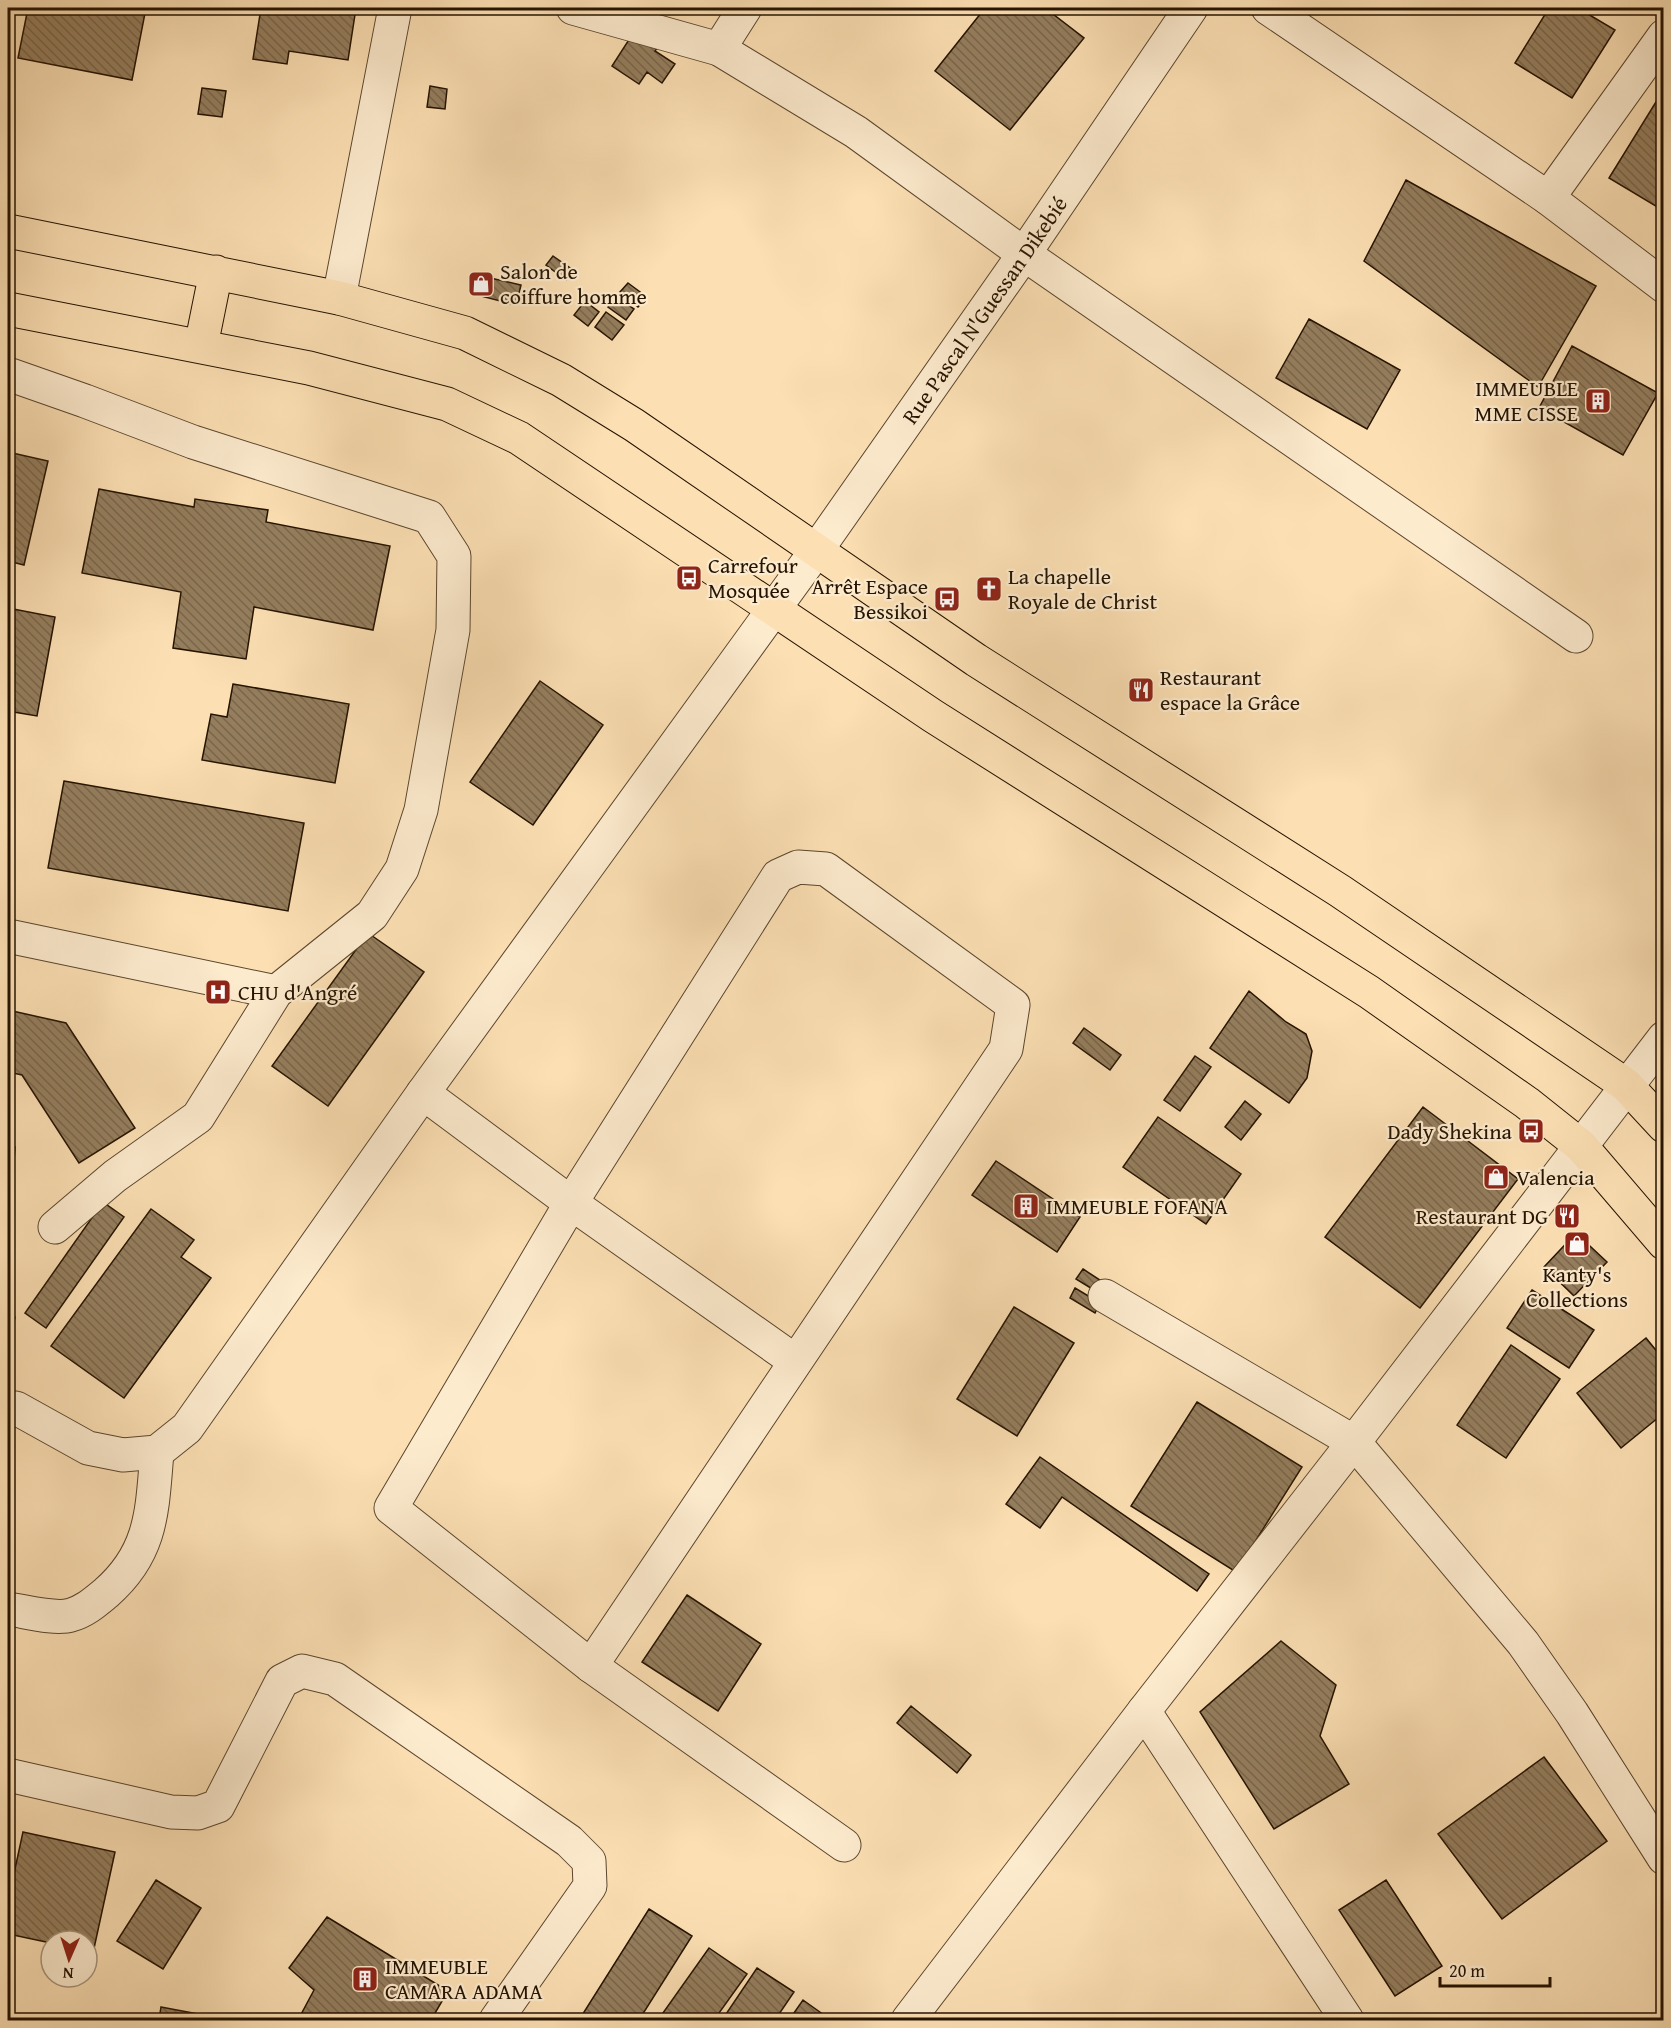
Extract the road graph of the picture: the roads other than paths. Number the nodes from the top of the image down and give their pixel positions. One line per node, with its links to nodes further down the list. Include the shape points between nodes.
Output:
1 (395, 8): 13 (street)
2 (573, 8): 7 (street)
3 (745, 8): 7 (street)
4 (1191, 8): 10 (street, Rue Pascal N'Guessan Dikebié)
5 (1268, 8): 8 (street)
6 (1664, 36): 8 (street)
7 (719, 49): 10 (street, via 856,132)
8 (1548, 198): 12 (street)
9 (8, 231): 11 (main road)
10 (1024, 254): 17 (street, Rue Pascal N'Guessan Dikebié); 19 (street)
11 (216, 272): 13 (main road); 15 (main road)
12 (1664, 286)
13 (339, 297): 17 (main road, via 465,333 561,380 634,425)
14 (8, 309): 15 (main road)
15 (201, 346): 18 (main road, via 309,368 447,404 519,438)
16 (8, 374): 21 (street, via 193,441 429,517 453,556 453,630 421,810 402,869 372,915)
17 (816, 551): 18 (street, Rue Pascal N'Guessan Dikebié); 23 (main road, via 976,660 1341,891)
18 (774, 608): 24 (street, Rue Pascal N'Guessan Dikebié); 26 (main road, via 933,716 1369,992 1527,1103)
19 (1576, 636)
20 (8, 936): 21 (street)
21 (276, 992): 28 (street, via 198,1117 115,1176)
22 (1664, 1038): 23 (street)
23 (1626, 1085): 25 (main road); 26 (street)
24 (423, 1093): 27 (street); 34 (street, Rue Pascal N'Guessan Dikebié, via 188,1428)
25 (1664, 1126)
26 (1581, 1146): 29 (main road); 33 (street)
27 (571, 1203): 31 (street); 31 (street, via 778,876 798,867 826,869 1013,1005 1006,1049); 36 (street, via 391,1508)
28 (55, 1227)
29 (1664, 1243)
30 (1105, 1296): 33 (street)
31 (795, 1361): 36 (street)
32 (8, 1407): 34 (street, via 88,1448 123,1455)
33 (1354, 1442): 37 (street); 40 (street, via 1523,1643)
34 (157, 1452): 35 (street, via 146,1538 119,1581 90,1607 70,1616)
35 (8, 1609)
36 (591, 1666): 39 (street)
37 (1144, 1711): 41 (street); 43 (street)
38 (8, 1775): 42 (street, via 171,1812 198,1813 218,1806 282,1681 302,1671 335,1679 569,1841 589,1861 590,1886)
39 (844, 1845)
40 (1664, 1858)
41 (916, 2017)
42 (496, 2020)
43 (1347, 2020)

